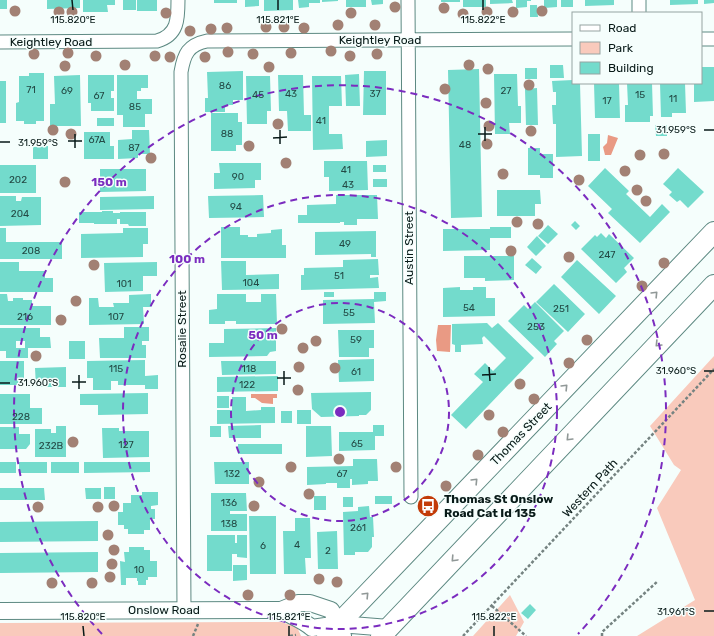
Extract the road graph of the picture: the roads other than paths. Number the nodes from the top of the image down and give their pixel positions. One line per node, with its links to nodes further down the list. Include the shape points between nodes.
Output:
1 (178, 0): 9 (street, Keightley Road, via 176,25 164,39 157,41)
2 (408, 0): 8 (street, Austin Street)
3 (639, 0): 4 (street)
4 (639, 12)
5 (572, 39): 8 (street, Keightley Road)
6 (702, 39): 7 (street)
7 (714, 39)
8 (408, 40): 10 (street, Keightley Road, via 207,41 192,46); 13 (street, Austin Street)
9 (0, 42)
10 (189, 50): 14 (street, Rosalie Street, via 181,72)
11 (714, 232): 17 (main road, Thomas Street, one-way to 11)
12 (714, 285): 18 (main road, one-way to 18)
13 (410, 497)
14 (184, 610): 15 (street, Onslow Road); 16 (street, Onslow Road)
15 (281, 610): 17 (street, Onslow Road, via 312,628); 17 (street, Onslow Road, via 298,603 310,603 331,610)
16 (0, 611)
17 (336, 632): 18 (street, Onslow Road)
18 (385, 632)

